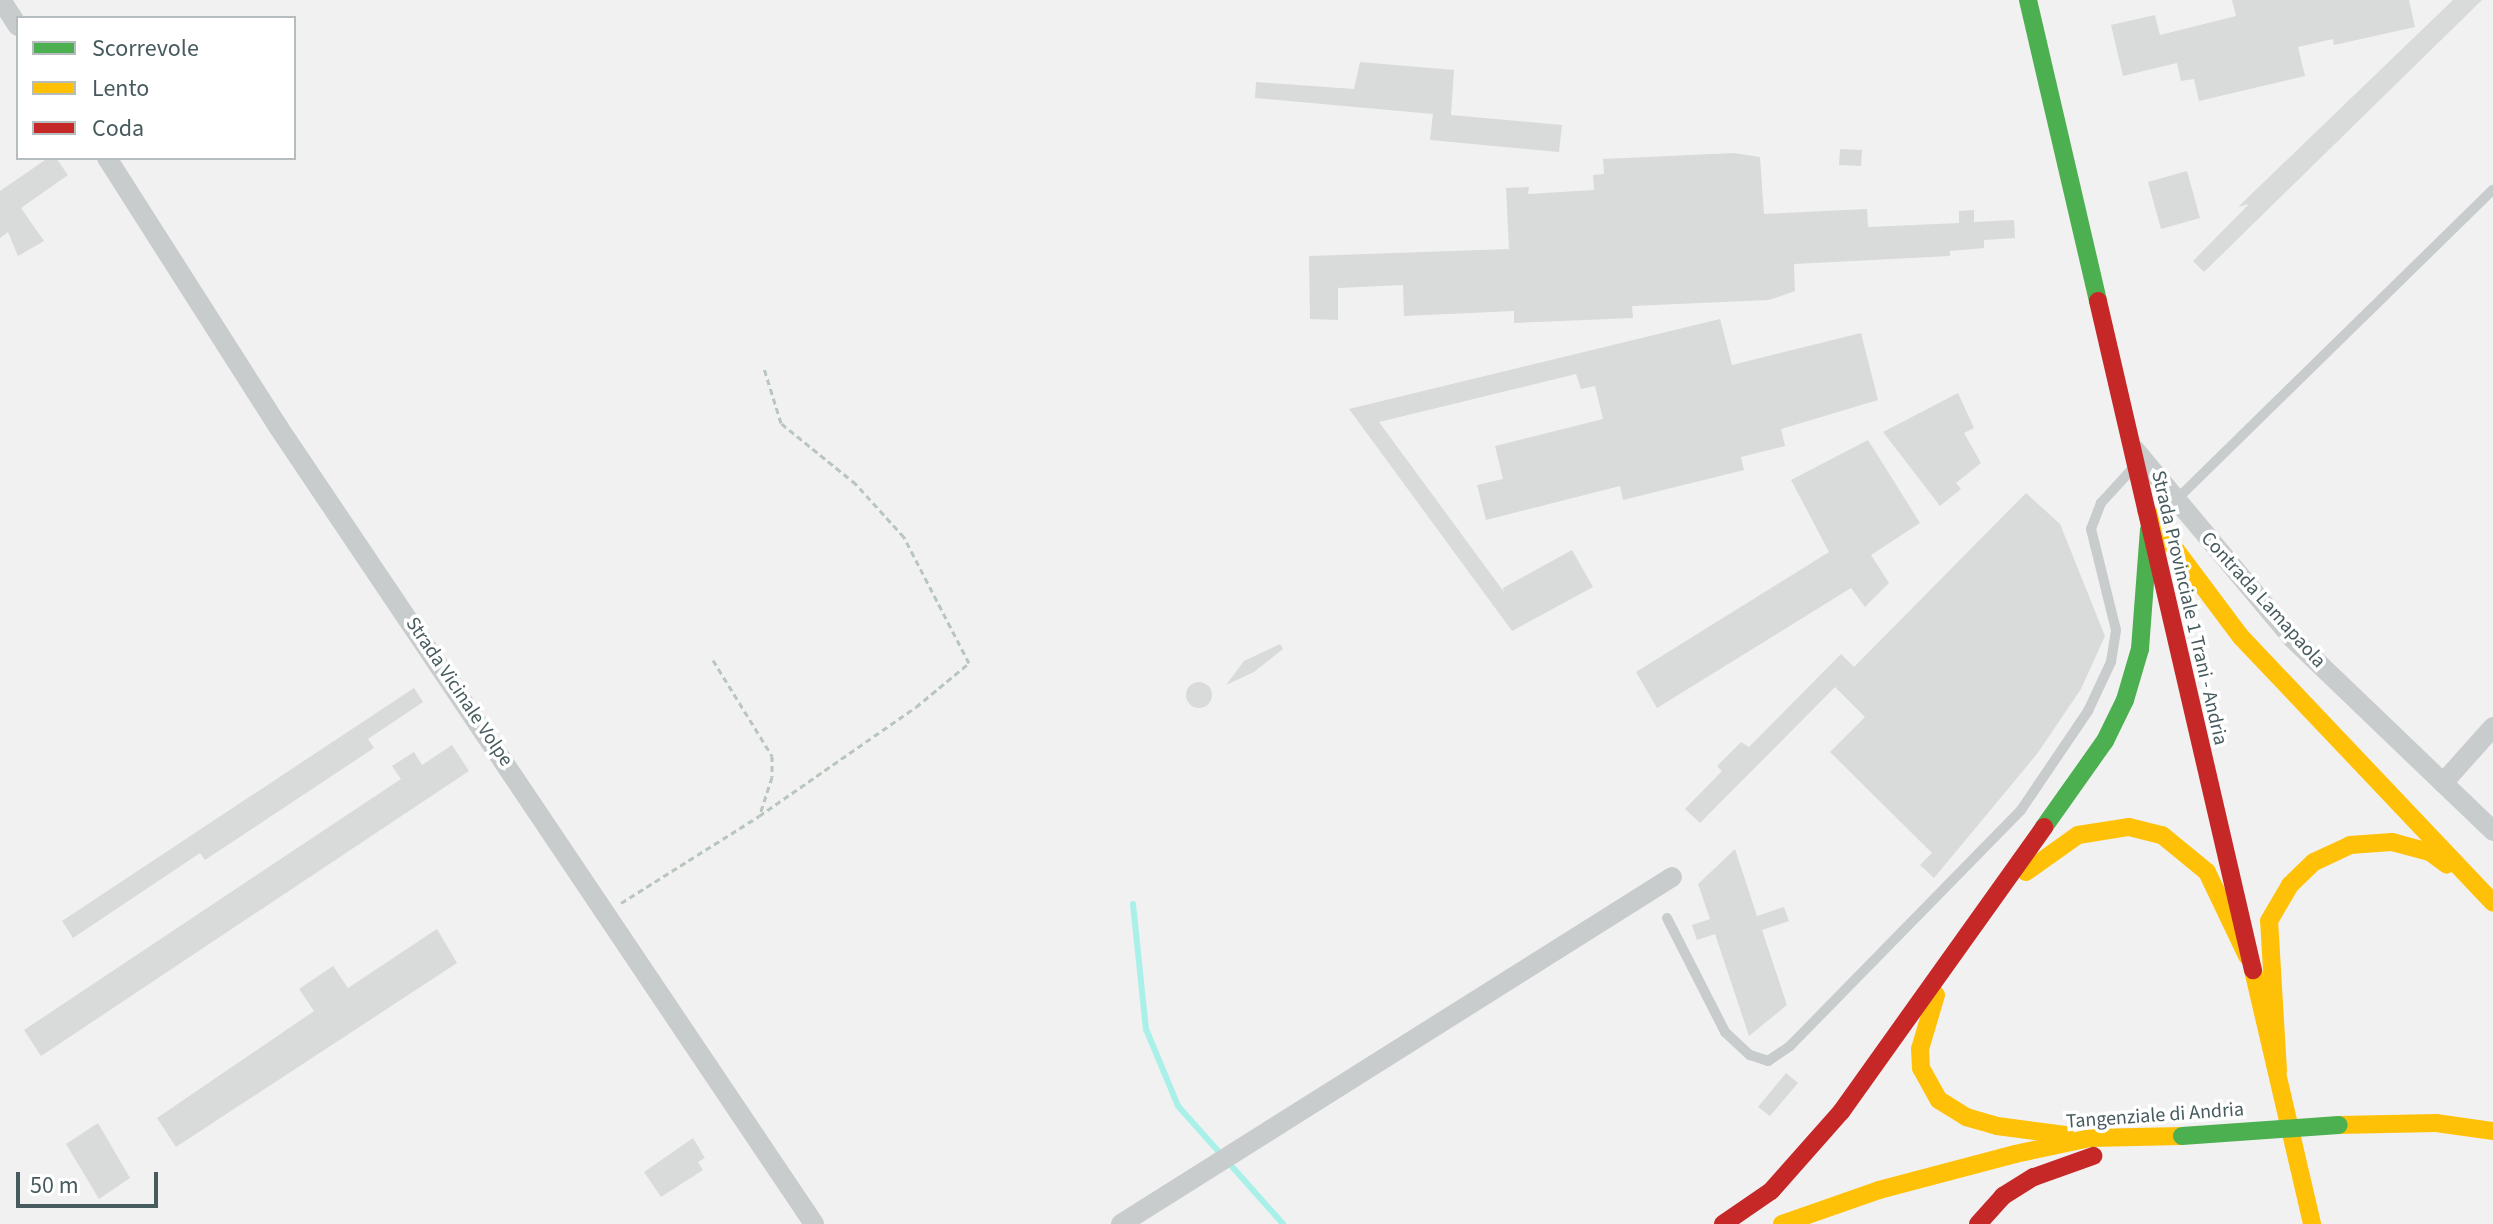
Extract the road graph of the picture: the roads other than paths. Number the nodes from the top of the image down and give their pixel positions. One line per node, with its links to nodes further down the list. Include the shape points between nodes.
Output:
1 (1, 0): 3 (street)
2 (2028, 0): 6 (main road, Strada Provinciale 1 Trani - Andria)
3 (16, 23)
4 (108, 160): 28 (street, Strada Vicinale Volpe, via 279,428)
5 (2493, 190): 8 (lane)
6 (2128, 441): 7 (main road, Strada Provinciale 1 Trani - Andria); 8 (street, Contrada Lamapaola)
7 (2134, 467): 9 (main road, Strada Provinciale 1 Trani - Andria); 17 (lane, via 2101,503 2091,529 2116,630 2111,662 2088,711 2021,810 1790,1046 1768,1061 1750,1055 1725,1032)
8 (2175, 501): 12 (street, Contrada Lamapaola, via 2292,638)
9 (2144, 508): 10 (main road, Strada Provinciale 1 Trani - Andria); 16 (main road, via 2241,637)
10 (2149, 529): 15 (main road, via 2140,649 2125,700 2105,741); 19 (main road, Strada Provinciale 1 Trani - Andria)
11 (2493, 727): 12 (street)
12 (2443, 783): 13 (street, Contrada Lamapaola)
13 (2493, 831)
14 (1672, 877): 29 (street)
15 (1998, 894): 18 (main road); 19 (main road, via 2078,835 2140,830 2187,851 2207,872)
16 (2487, 896): 20 (main road, via 2430,852 2392,842 2350,845 2314,862 2290,885 2269,921)
17 (1667, 918)
18 (1954, 956): 26 (main road, via 1928,1013 1920,1049 1921,1068 1939,1100 1966,1117 1997,1126); 30 (main road, via 1805,1158 1771,1191)
19 (2247, 956): 20 (main road, Strada Provinciale 1 Trani - Andria)
20 (2278, 1071): 33 (main road, Strada Provinciale 1 Trani - Andria)
21 (2493, 1117): 23 (main road)
22 (2398, 1122): 23 (main road, Tangenziale di Andria); 25 (main road, Tangenziale di Andria, bridge); 27 (main road, via 2435,1136)
23 (2462, 1125): 24 (main road, Tangenziale di Andria)
24 (2493, 1131)
25 (2151, 1137): 26 (main road, Tangenziale di Andria); 32 (main road, via 2034,1177 2003,1196)
26 (2090, 1138): 31 (main road, Tangenziale di Andria, via 1879,1190)
27 (2493, 1147)
28 (814, 1224)
29 (1121, 1224)
30 (1723, 1224)
31 (1782, 1224)
32 (1978, 1224)
33 (2312, 1224)

